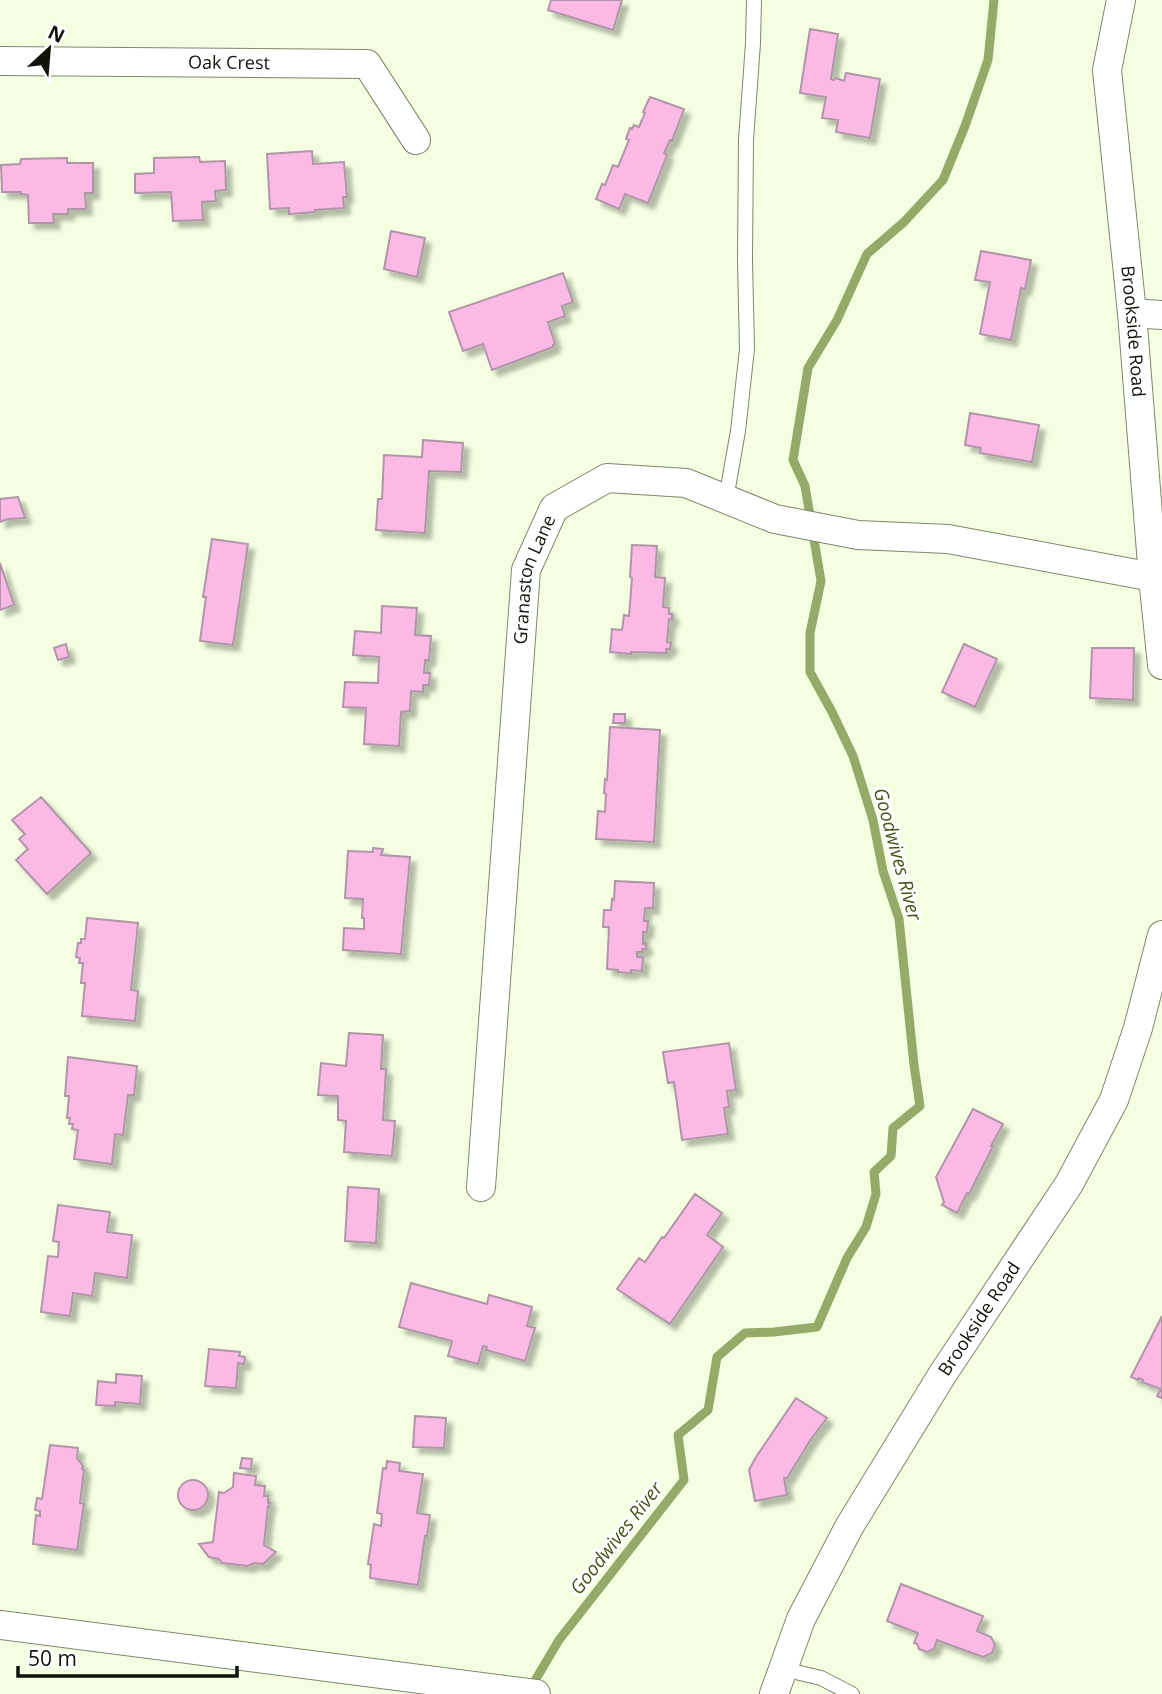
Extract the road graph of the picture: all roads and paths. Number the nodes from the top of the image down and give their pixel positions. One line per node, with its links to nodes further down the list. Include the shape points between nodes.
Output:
1 (754, 0): 7 (lane, via 746,139 747,349)
2 (1121, 0): 5 (street, Brookside Road, via 1107,70)
3 (0, 61): 4 (street, Oak Crest, via 367,64)
4 (416, 140)
5 (1132, 313): 6 (street); 8 (street, Brookside Road)
6 (1162, 315)
7 (726, 499): 8 (street, Granaston Lane, via 775,519 858,535 948,539); 11 (street, Granaston Lane, via 686,483 607,478 554,508 526,570)
8 (1153, 577): 9 (street, Brookside Road)
9 (1162, 665)
10 (1162, 937): 13 (street, Brookside Road, via 1114,1100 1069,1184 942,1374 853,1520 801,1619)
11 (481, 1187)
12 (0, 1625): 14 (street)
13 (778, 1681): 15 (lane, via 821,1678)
14 (536, 1694)
15 (852, 1694)

